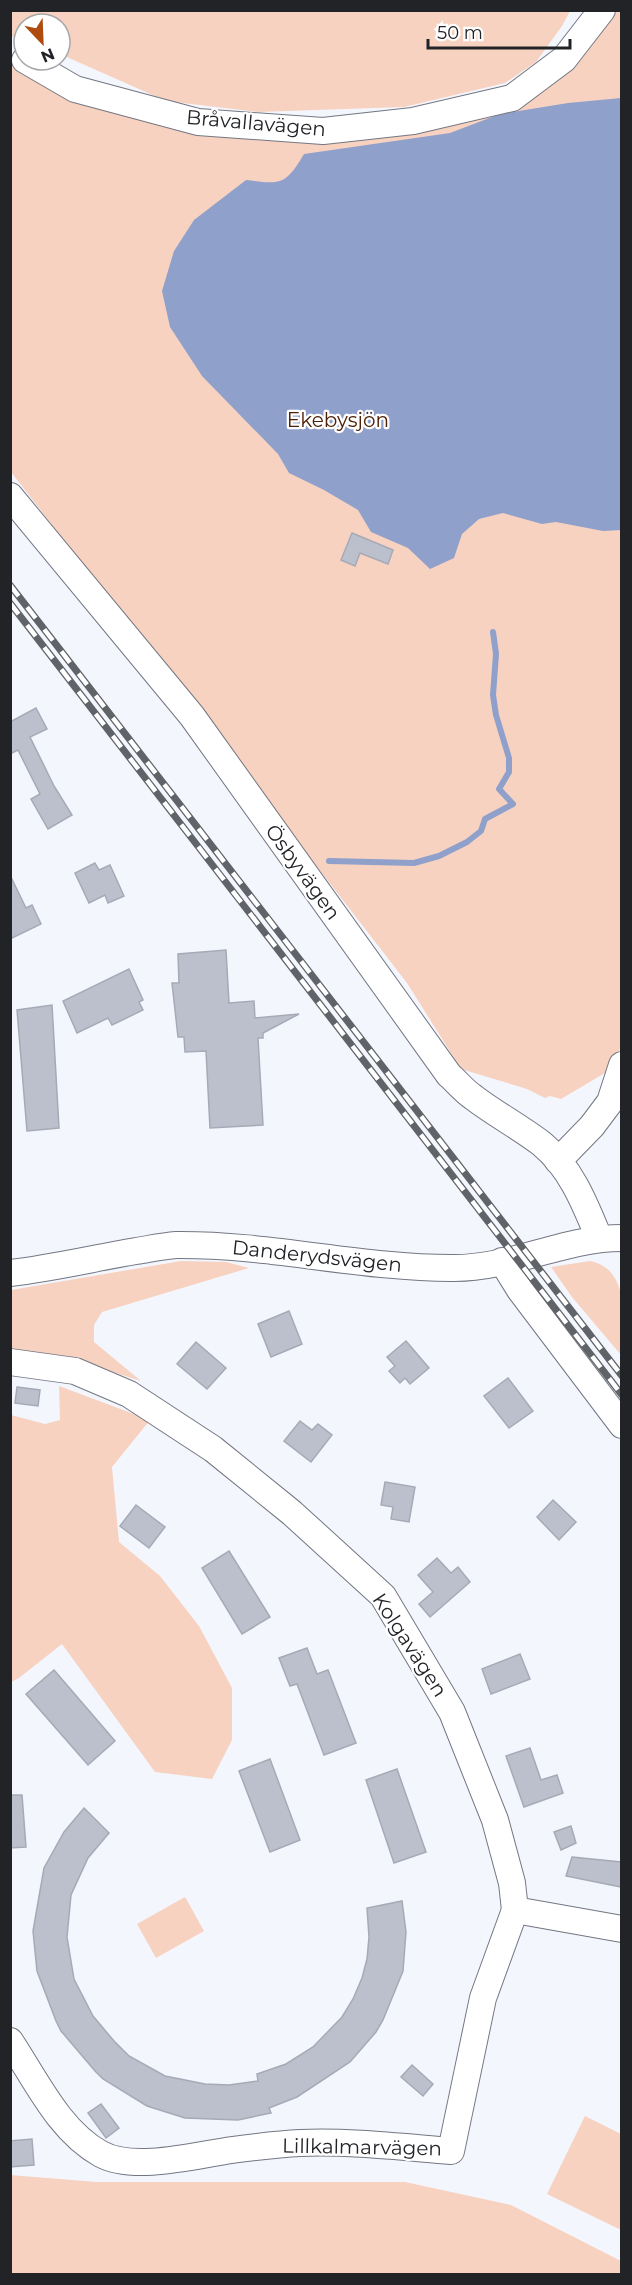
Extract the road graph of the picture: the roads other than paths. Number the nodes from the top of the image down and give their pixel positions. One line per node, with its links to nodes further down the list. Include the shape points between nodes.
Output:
1 (602, 10): 2 (street, Bråvallavägen, via 564,59 512,98 413,121 323,131 198,122 75,89)
2 (45, 72)
3 (10, 496): 5 (street, Ösbyvägen, via 192,716 449,1075 471,1096 542,1144)
4 (621, 1065): 5 (street, via 610,1102)
5 (558, 1161): 6 (street, Ösbyvägen, via 586,1206)
6 (615, 1240): 7 (street, Danderydsvägen)
7 (502, 1261): 8 (street, Danderydsvägen, via 454,1268 174,1245); 10 (street)
8 (10, 1273)
9 (10, 1362): 11 (street, Kolgavägen, via 75,1371 129,1394 213,1449 292,1513 383,1596 452,1712 495,1820)
10 (621, 1425)
11 (516, 1910): 12 (street); 13 (street, Lillkalmarvägen, via 483,1998 451,2151 334,2142 250,2148 159,2161 115,2160 77,2137)
12 (621, 1929)
13 (10, 2041)

